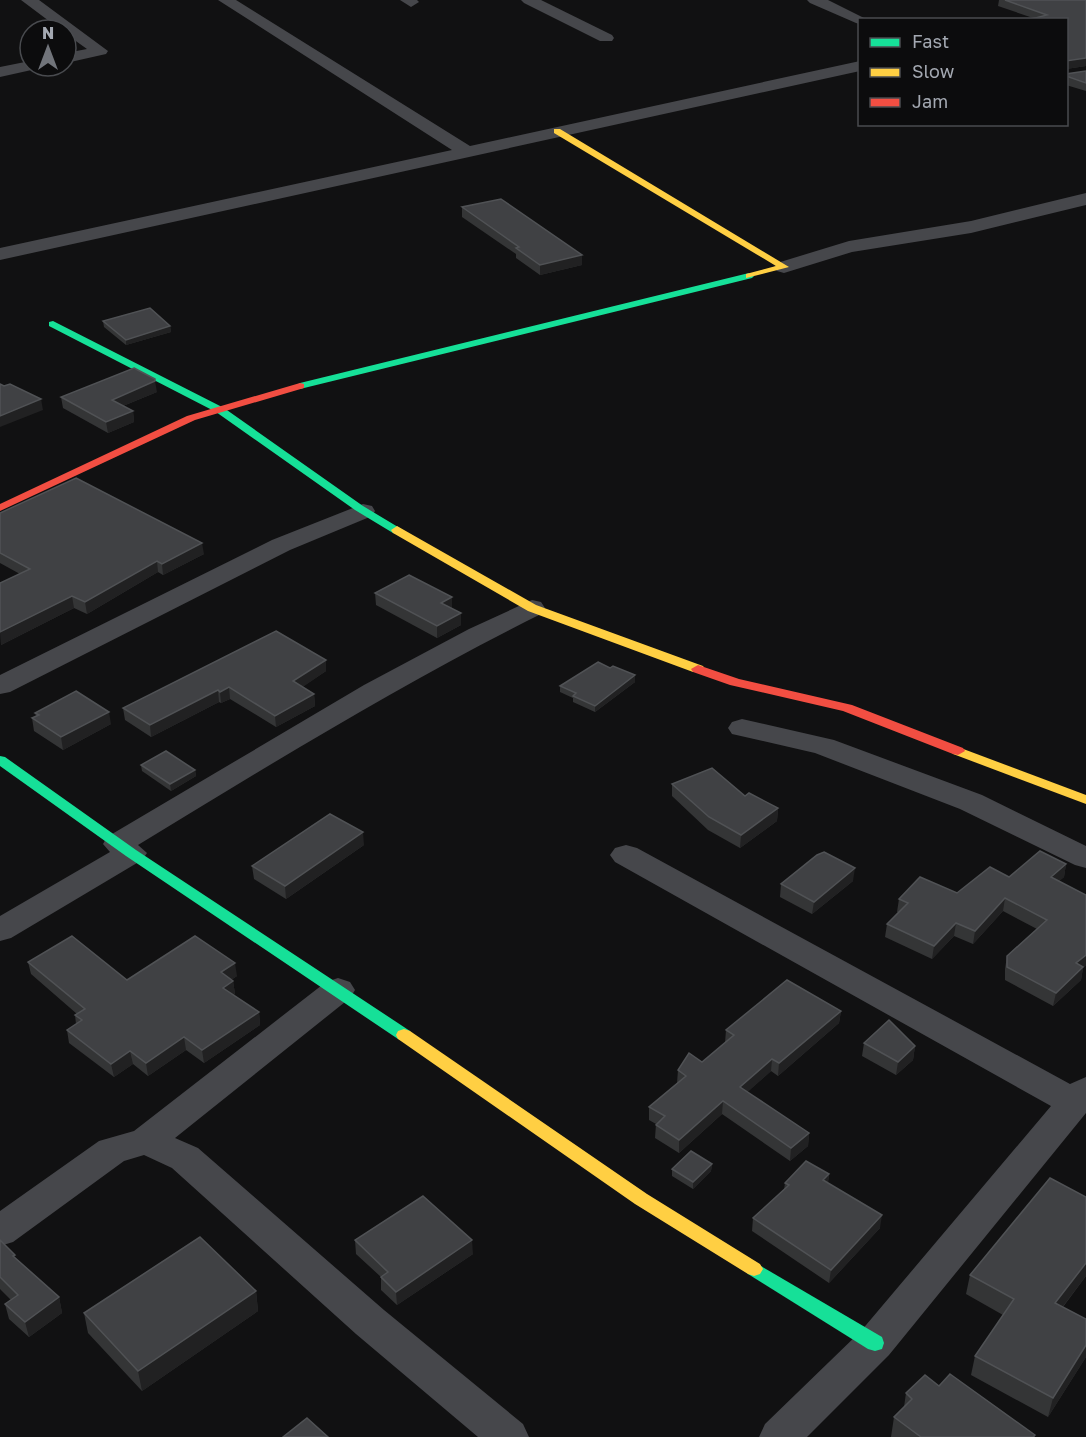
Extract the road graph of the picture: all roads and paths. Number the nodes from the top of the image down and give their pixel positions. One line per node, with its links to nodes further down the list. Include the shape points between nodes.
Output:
1 (29, 0): 5 (street)
2 (226, 0): 14 (street)
3 (529, 0): 8 (street)
4 (815, 0): 6 (street)
5 (54, 18)
6 (858, 19)
7 (78, 35): 9 (street, via 100,51)
8 (606, 38)
9 (78, 56)
10 (858, 66): 13 (street)
11 (18, 68): 12 (street)
12 (0, 72)
13 (557, 131): 14 (street); 17 (street)
14 (469, 153): 16 (street)
15 (1086, 199): 17 (street, via 971,227 849,247)
16 (0, 254)
17 (784, 267): 19 (street, via 296,387)
18 (53, 324): 19 (street)
19 (220, 410): 20 (street, via 190,418); 21 (street)
20 (0, 508)
21 (363, 511): 22 (street); 23 (street, via 281,545)
22 (532, 608): 26 (street, via 735,682 847,708); 27 (street, via 316,724)
23 (0, 686)
24 (742, 728): 29 (street, via 824,746 971,801)
25 (0, 760): 27 (street)
26 (1086, 800)
27 (124, 848): 30 (street); 31 (street)
28 (626, 855): 32 (street)
29 (1086, 858)
30 (0, 930)
31 (338, 990): 33 (street); 35 (street, via 641,1199)
32 (1080, 1095): 35 (street)
33 (146, 1141): 34 (street, via 112,1151); 36 (street, via 185,1158 370,1322)
34 (0, 1231)
35 (875, 1343): 37 (street)
36 (508, 1437)
37 (780, 1437)

